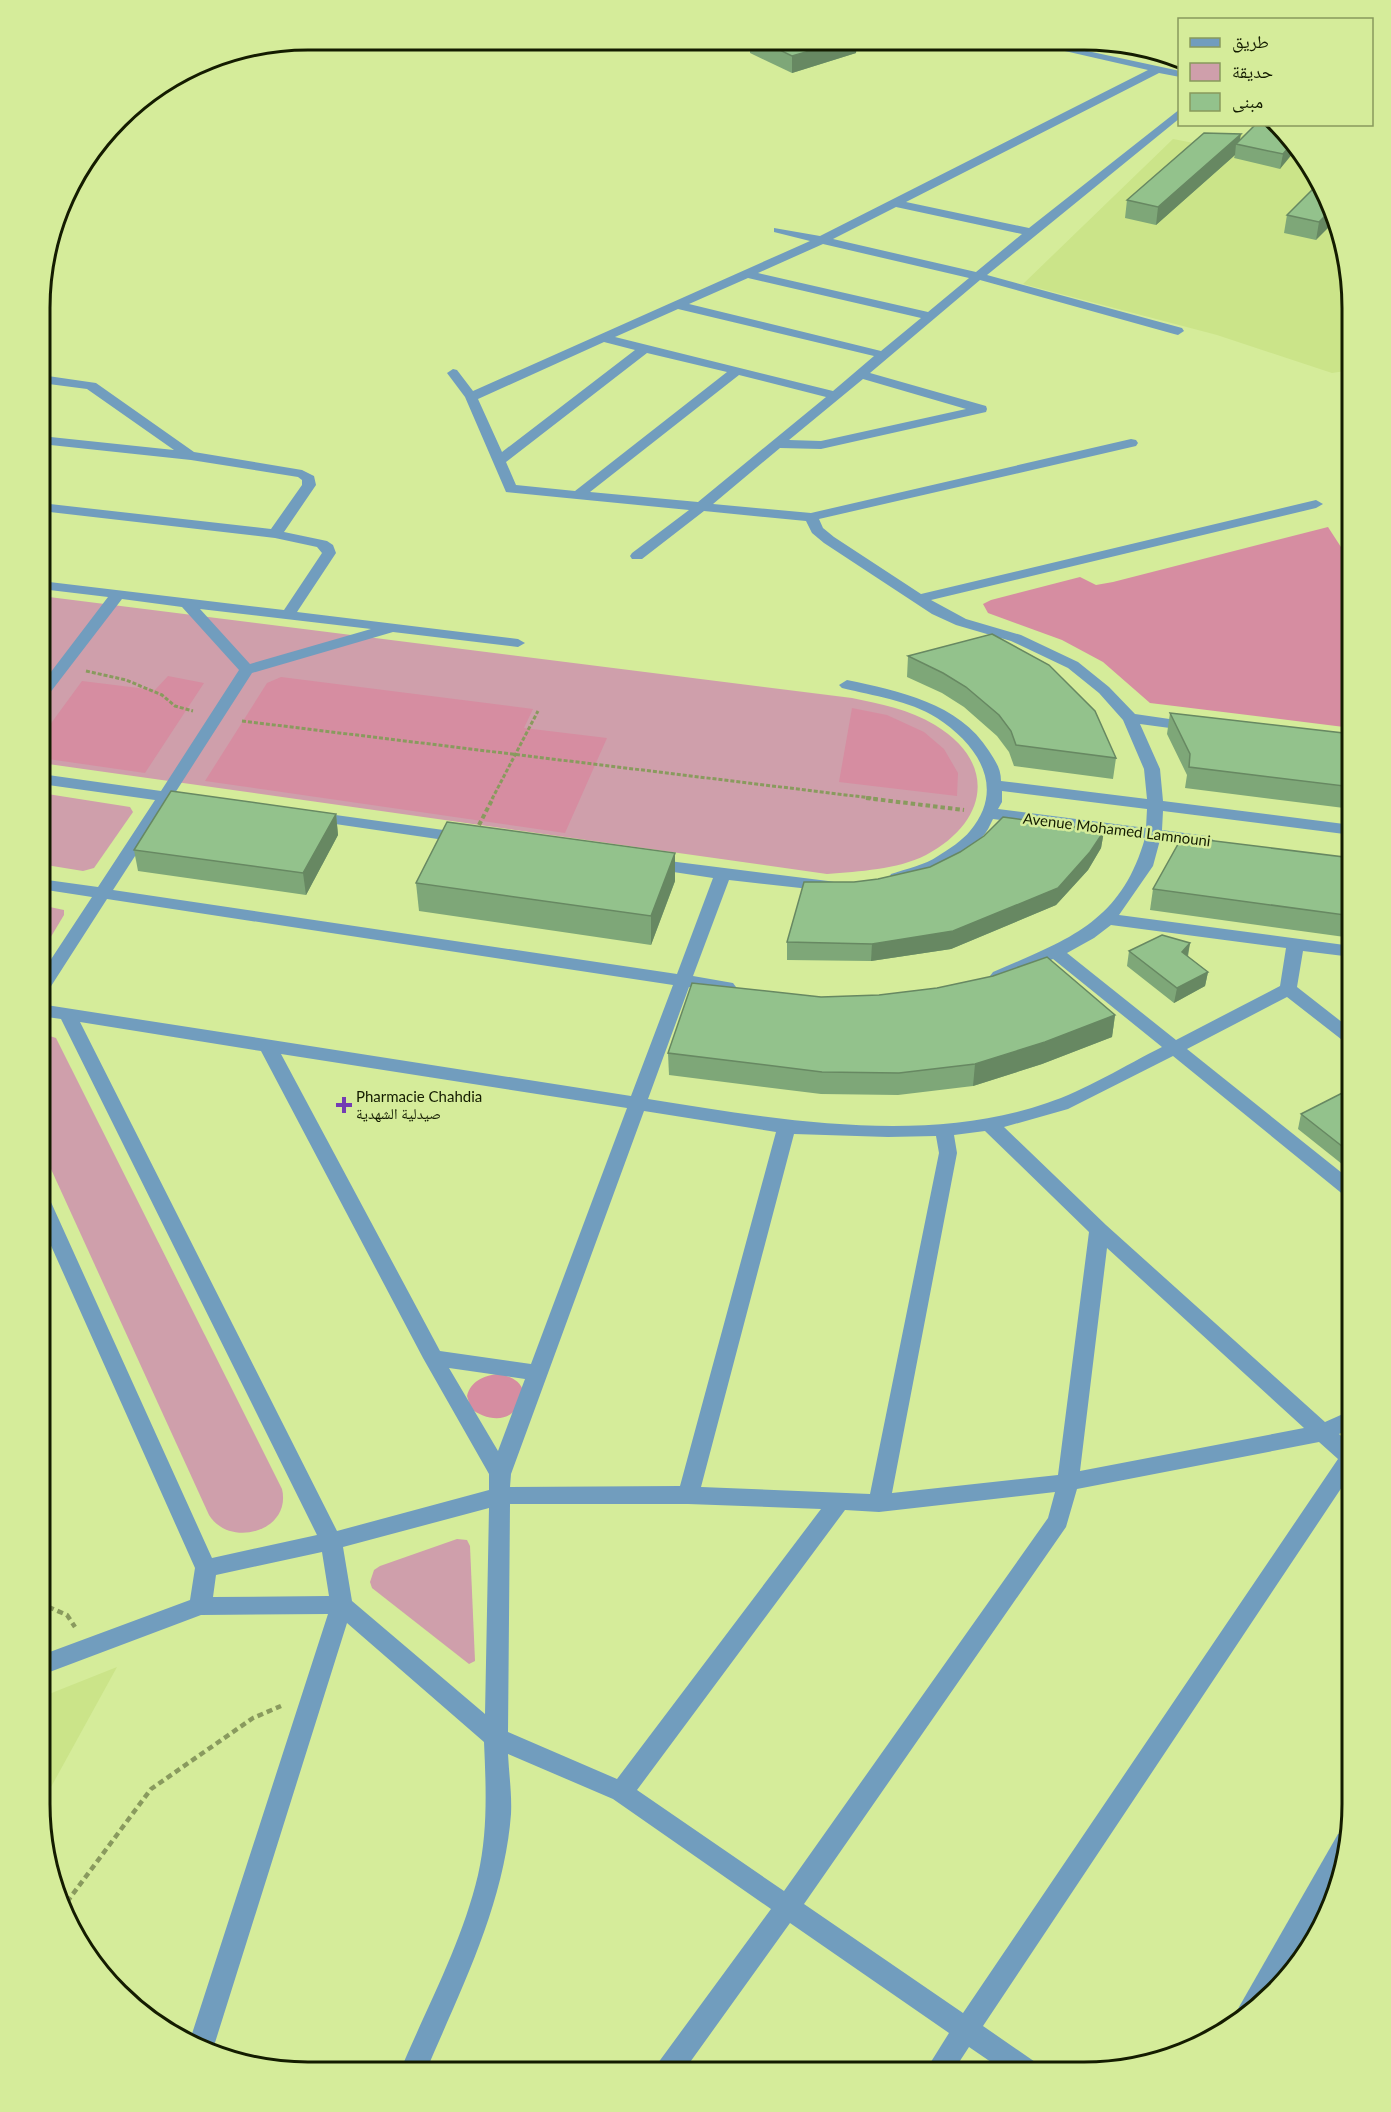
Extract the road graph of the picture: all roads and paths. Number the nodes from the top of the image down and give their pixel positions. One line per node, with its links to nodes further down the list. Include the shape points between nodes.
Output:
1 (1068, 50): 2 (street)
2 (1158, 69): 3 (street); 5 (street)
3 (1178, 74)
4 (1178, 113): 7 (street)
5 (895, 203): 7 (street); 8 (street)
6 (778, 230): 8 (street)
7 (1030, 232): 10 (street)
8 (820, 241): 9 (street); 10 (street)
9 (747, 274): 11 (street); 12 (street)
10 (978, 276): 12 (street); 13 (street)
11 (677, 305): 14 (street); 16 (street)
12 (930, 316): 16 (street)
13 (1178, 331)
14 (603, 338): 15 (street); 22 (street)
15 (645, 348): 17 (street); 27 (street)
16 (884, 355): 19 (street)
17 (736, 371): 21 (street); 28 (street)
18 (453, 373): 22 (street)
19 (861, 374): 21 (street); 25 (street, via 981,410 821,446)
20 (50, 380): 26 (street, via 91,386)
21 (835, 395): 25 (street)
22 (471, 397): 27 (street)
23 (50, 441): 26 (street)
24 (1131, 443): 32 (street)
25 (777, 444): 30 (street)
26 (191, 456): 33 (street, via 306,476 309,485)
27 (499, 461): 28 (street, via 511,489)
28 (578, 495): 30 (street)
29 (1316, 504): 37 (street)
30 (701, 507): 32 (street); 34 (street)
31 (50, 508): 33 (street)
32 (811, 517): 37 (street, via 830,540)
33 (275, 534): 39 (street, via 317,542 328,548 329,553)
34 (637, 556)
35 (50, 586): 36 (street)
36 (118, 594): 38 (street); 42 (street)
37 (919, 599): 48 (street, via 962,622 1016,638 1073,665)
38 (186, 603): 39 (street); 43 (street)
39 (288, 615): 40 (street)
40 (392, 628): 41 (street); 43 (street)
41 (518, 643)
42 (62, 666): 44 (street); 47 (path, via 126,680 175,705)
43 (247, 669): 47 (street)
44 (50, 683)
45 (847, 685): 52 (street, via 898,695 941,714 974,739 993,770)
46 (538, 711): 50 (path)
47 (216, 717): 50 (path); 53 (street)
48 (1130, 718): 49 (street); 55 (street, via 1152,769)
49 (1212, 728)
50 (515, 756): 56 (path); 60 (path)
51 (50, 780): 53 (street)
52 (994, 785): 55 (street, Avenue Mohamed Lamnouni); 56 (street, via 994,802)
53 (165, 796): 54 (street); 67 (street)
54 (212, 803)
55 (1155, 805): 58 (street, Avenue Mohamed Lamnouni); 59 (street)
56 (988, 813): 59 (street, Avenue Mohamed Lamnouni); 64 (street, via 977,834 942,861)
57 (295, 814): 60 (street)
58 (1342, 829)
59 (1154, 834): 61 (street, Avenue Mohamed Lamnouni); 68 (street, via 1145,867)
60 (478, 840)
61 (1224, 843)
62 (632, 861): 63 (street)
63 (723, 873): 65 (street, via 774,881); 73 (street)
64 (881, 881)
65 (846, 885)
66 (50, 886): 67 (street)
67 (102, 894): 72 (street); 73 (street)
68 (1108, 919): 69 (street); 71 (street)
69 (1295, 945): 70 (street); 75 (street)
70 (1342, 951)
71 (1055, 952): 74 (street); 81 (street)
72 (50, 975)
73 (684, 981): 76 (street); 82 (street)
74 (981, 984)
75 (1288, 989): 79 (street); 81 (street)
76 (743, 990)
77 (50, 1011): 78 (street)
78 (68, 1014): 80 (street); 101 (street)
79 (1342, 1031)
80 (267, 1045): 82 (street); 89 (street)
81 (1175, 1049): 83 (street, via 1054,1108); 86 (street)
82 (637, 1103): 84 (street); 90 (street)
83 (989, 1124): 85 (street); 88 (street)
84 (787, 1127): 85 (street, via 878,1132); 97 (street)
85 (944, 1130): 100 (street, via 948,1153)
86 (1342, 1183)
87 (50, 1222): 102 (street)
88 (1099, 1230): 92 (street); 96 (street)
89 (433, 1358): 90 (street); 95 (street)
90 (539, 1373): 95 (street)
91 (1342, 1423): 92 (street)
92 (1323, 1433): 93 (street); 96 (street)
93 (1342, 1450)
94 (1342, 1471): 115 (street)
95 (500, 1474): 98 (street)
96 (1068, 1482): 100 (street); 113 (street, via 1058,1521)
97 (688, 1495): 98 (street); 99 (street)
98 (500, 1496): 101 (street); 109 (street)
99 (838, 1503): 100 (street); 110 (street)
100 (879, 1503)
101 (331, 1540): 102 (street); 103 (street)
102 (206, 1568): 104 (street)
103 (342, 1605): 104 (street); 108 (street); 109 (street)
104 (200, 1606): 106 (street)
105 (50, 1608): 106 (path, via 68,1615)
106 (89, 1647): 107 (street)
107 (50, 1662)
108 (314, 1692): 112 (path, via 253,1718 151,1789); 116 (street)
109 (496, 1738): 110 (street); 117 (street, via 499,1814 490,1875 466,1949)
110 (621, 1792): 113 (street)
111 (1335, 1863): 114 (street)
112 (68, 1901)
113 (788, 1906): 115 (street); 118 (street)
114 (1263, 1989)
115 (965, 2030): 119 (street); 120 (street)
116 (203, 2040)
117 (417, 2062)
118 (674, 2062)
119 (944, 2062)
120 (1013, 2062)

